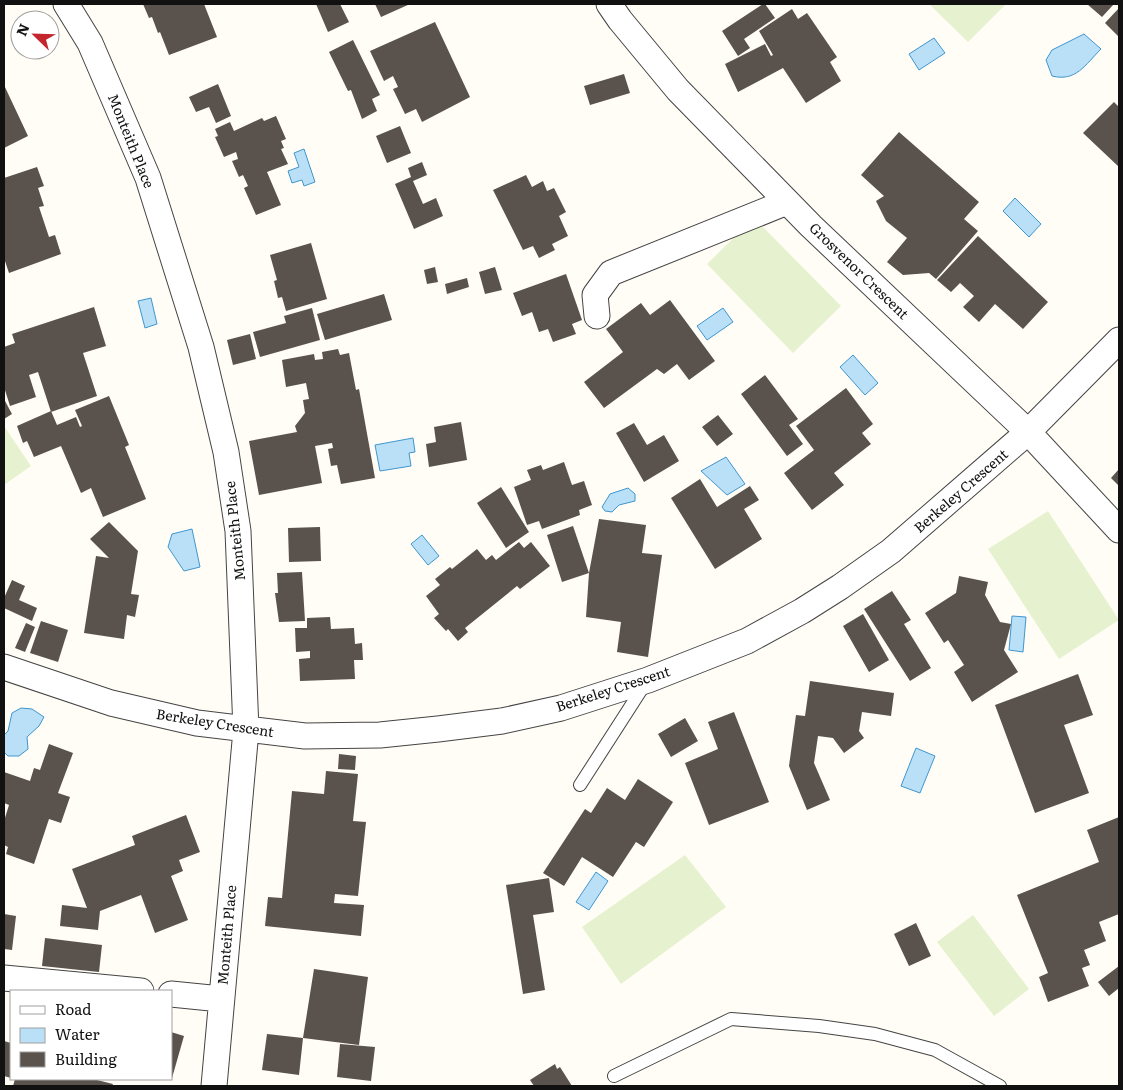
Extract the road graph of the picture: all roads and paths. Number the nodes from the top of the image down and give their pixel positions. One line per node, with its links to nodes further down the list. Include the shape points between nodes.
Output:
1 (66, 4): 10 (street, Monteith Place, via 90,42 148,178 200,347 226,452 238,531)
2 (610, 4): 3 (street, Grosvenor Crescent, via 678,90)
3 (787, 202): 4 (street, via 611,273 595,295); 6 (street, Grosvenor Crescent)
4 (597, 316)
5 (1119, 340): 6 (street, Berkeley Crescent)
6 (1028, 432): 7 (street, Grosvenor Crescent); 9 (street, Berkeley Crescent, via 891,552 840,587 747,641)
7 (1119, 530)
8 (4, 667): 10 (street, Berkeley Crescent, via 111,703 197,723)
9 (648, 680): 10 (street, Berkeley Crescent, via 561,708 502,721 380,735 305,736); 11 (lane)
10 (246, 730): 15 (street, Monteith Place)
11 (580, 785)
12 (4, 978): 13 (street)
13 (130, 990)
14 (172, 994): 15 (street)
15 (221, 999): 17 (street, Monteith Place)
16 (614, 1076): 18 (lane, via 731,1019 875,1034 935,1050)
17 (214, 1086)
18 (1000, 1086)

